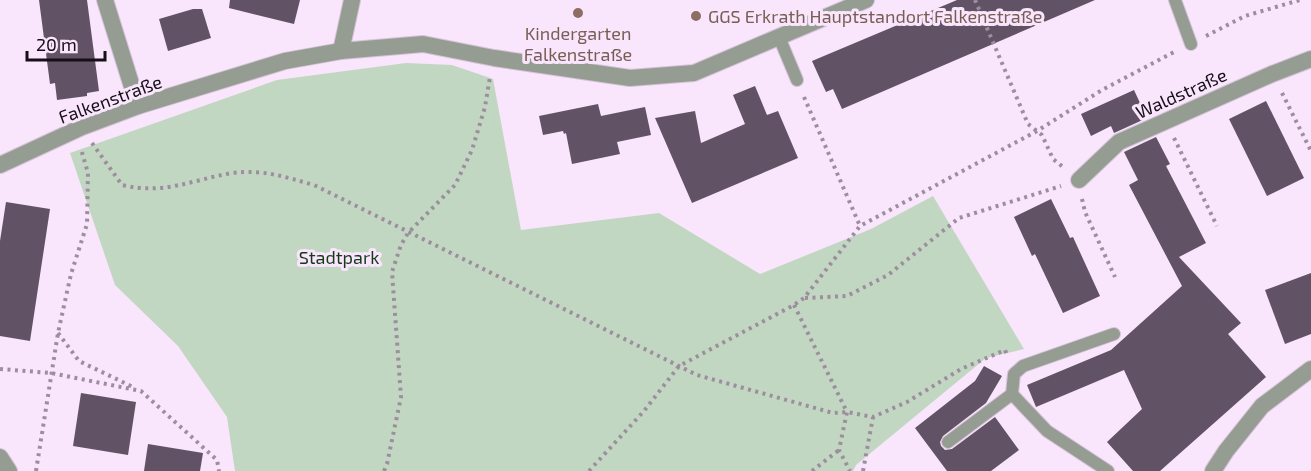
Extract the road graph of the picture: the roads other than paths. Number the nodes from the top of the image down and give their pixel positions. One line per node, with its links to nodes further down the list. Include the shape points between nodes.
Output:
1 (105, 0): 10 (street)
2 (352, 0): 7 (street)
3 (866, 0): 5 (street, Falkenstraße)
4 (1175, 0): 6 (lane)
5 (779, 37): 7 (street, Falkenstraße, via 694,73 630,78 423,44); 9 (lane)
6 (1191, 44)
7 (341, 51): 10 (street, Falkenstraße, via 285,61)
8 (1311, 59): 12 (street, Waldstraße, via 1119,142)
9 (796, 80)
10 (138, 106): 11 (street, Falkenstraße)
11 (0, 165)
12 (1079, 180)
13 (1114, 334): 15 (lane, via 1023,366 1014,374)
14 (1311, 369): 20 (street, via 1262,406)
15 (1012, 394): 16 (lane); 19 (lane, via 1047,431)
16 (948, 442)
17 (0, 457): 18 (street)
18 (9, 471)
19 (1108, 471)
20 (1213, 471)

